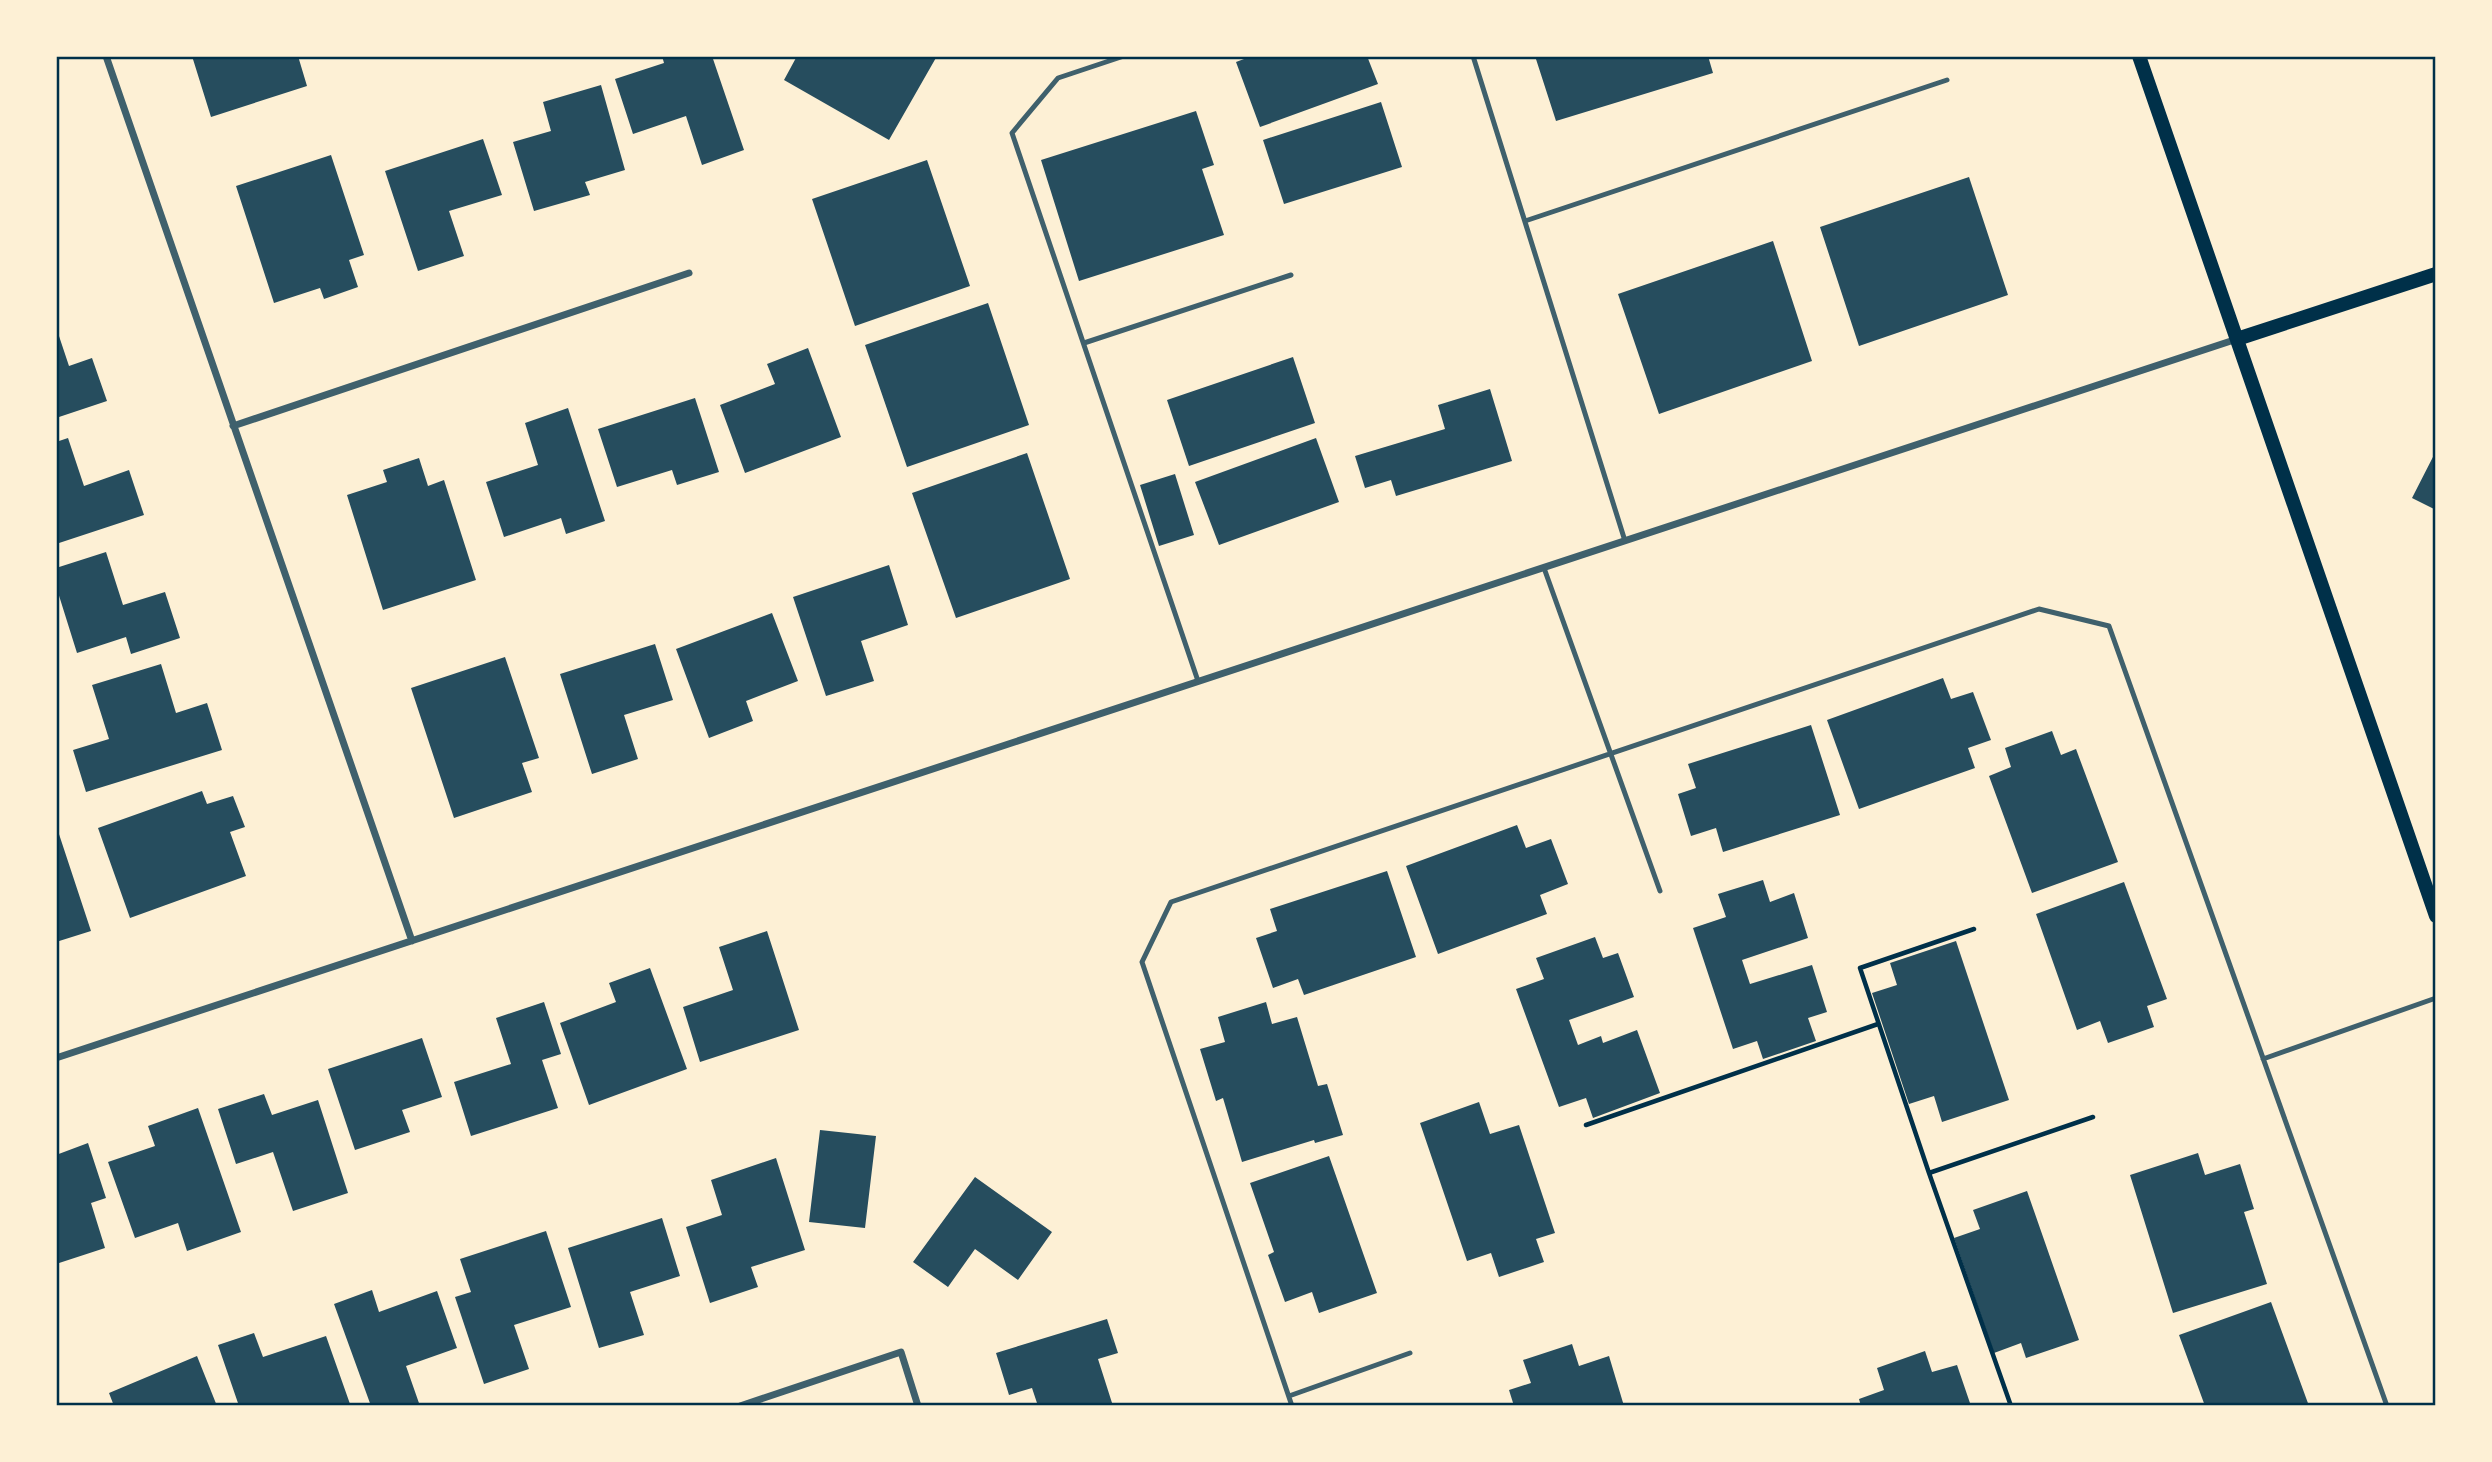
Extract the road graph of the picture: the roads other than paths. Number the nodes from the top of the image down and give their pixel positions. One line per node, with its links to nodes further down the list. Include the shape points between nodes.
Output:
1 (106, 56): 12 (street)
2 (1124, 56): 11 (lane, via 1058,78 1013,132)
3 (1474, 56): 6 (lane)
4 (2139, 56): 10 (main road)
5 (1947, 80): 6 (lane)
6 (1525, 221): 13 (lane)
7 (689, 273): 12 (street)
8 (2436, 274): 10 (main road)
9 (1291, 275): 11 (lane)
10 (2237, 339): 13 (street); 18 (main road)
11 (1084, 343): 15 (lane)
12 (233, 425): 19 (street)
13 (1625, 541): 14 (street)
14 (1544, 568): 15 (street); 16 (lane)
15 (1198, 681): 19 (street)
16 (1611, 753): 17 (lane); 22 (lane, via 2039,609 2109,626); 24 (lane, via 1171,902 1142,962)
17 (1660, 891)
18 (2436, 916)
19 (412, 941): 21 (street)
20 (2436, 998): 22 (lane)
21 (56, 1058)
22 (2263, 1059): 28 (lane)
23 (1410, 1353): 24 (lane)
24 (1289, 1396): 27 (lane)
25 (740, 1406): 26 (street, via 901,1352)
26 (918, 1406)
27 (1292, 1406)
28 (2387, 1406)

